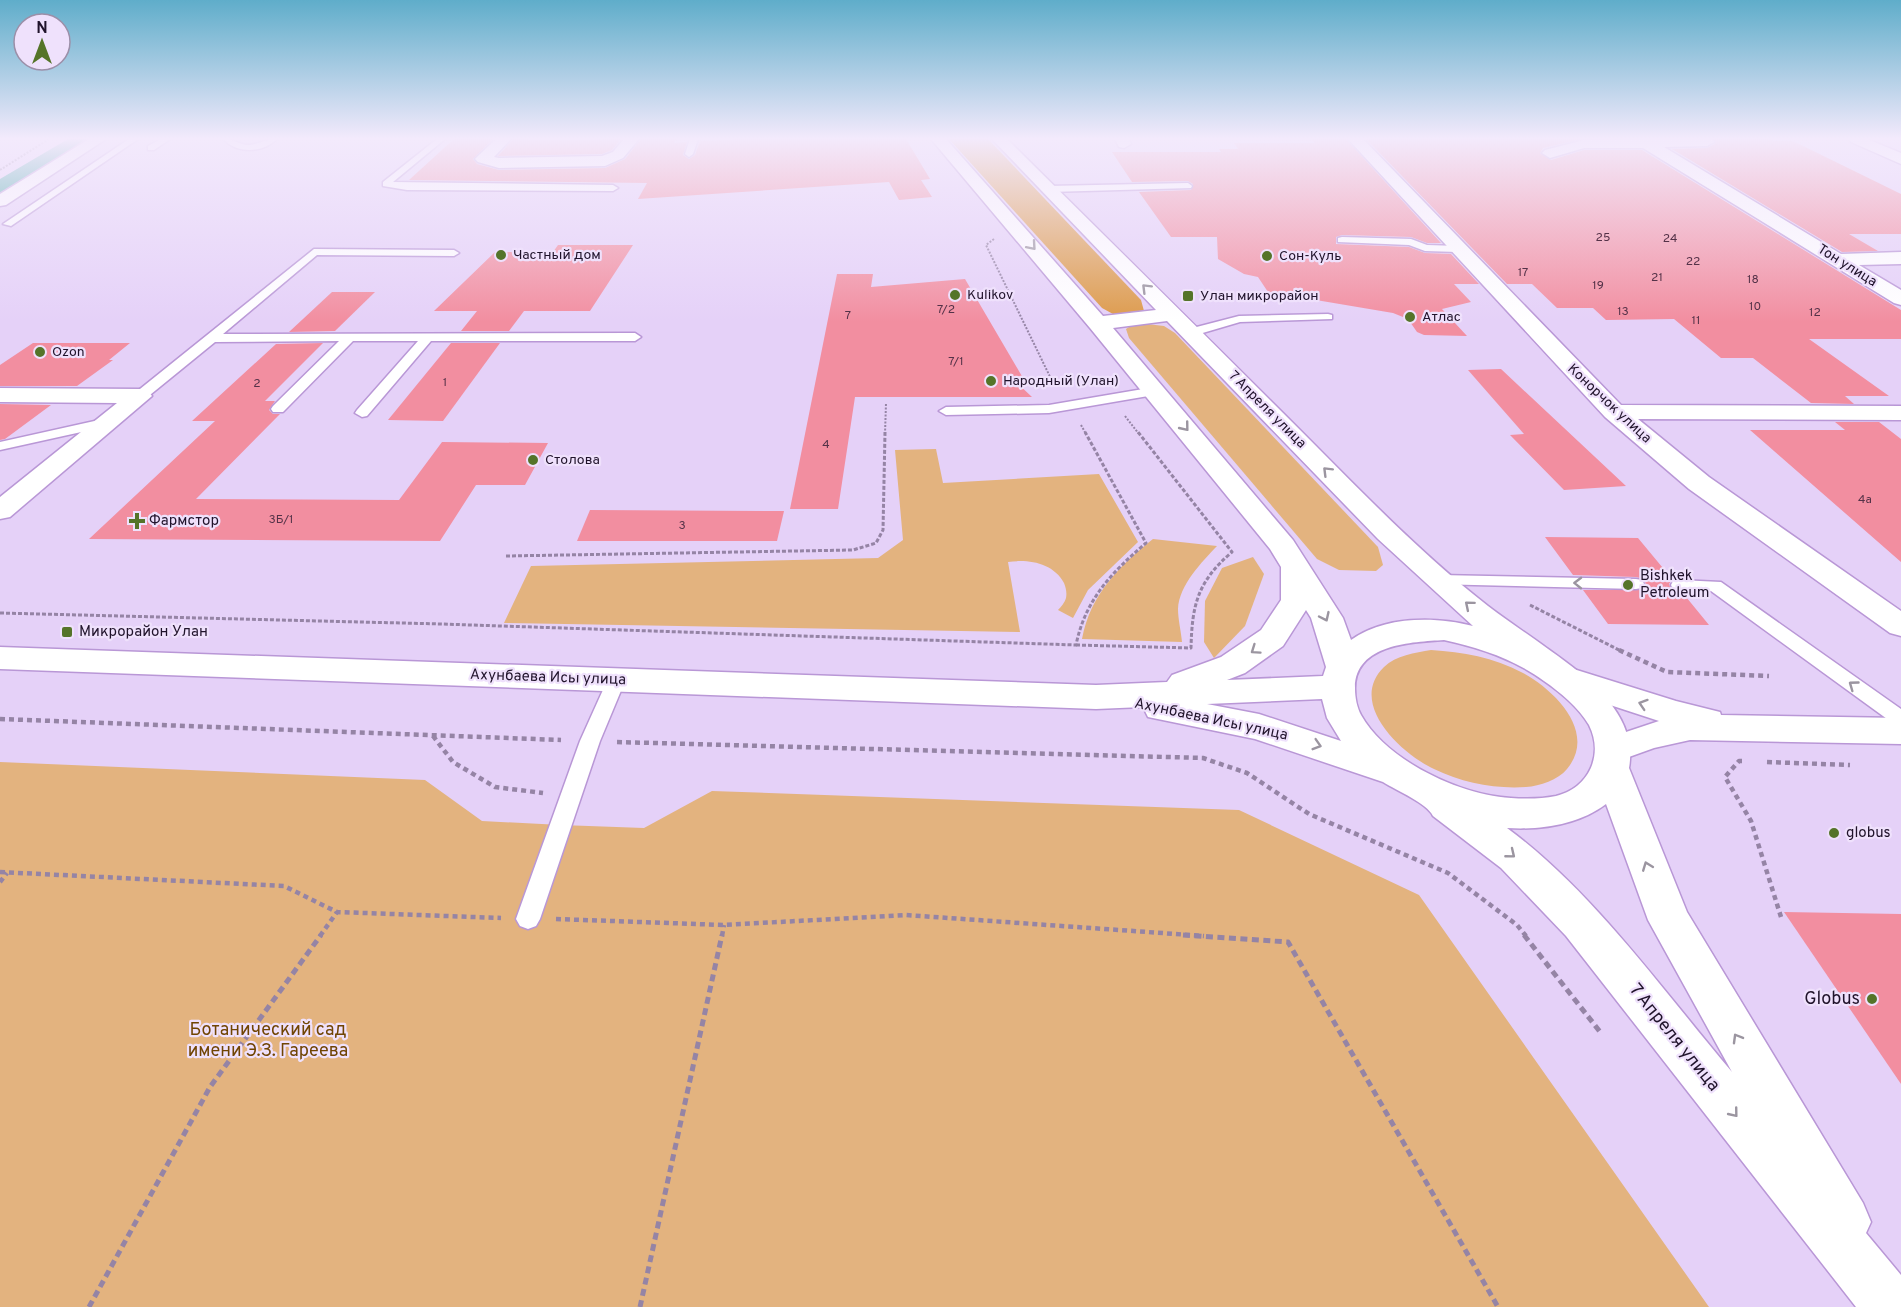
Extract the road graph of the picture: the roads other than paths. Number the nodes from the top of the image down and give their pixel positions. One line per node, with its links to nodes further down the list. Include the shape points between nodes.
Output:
1 (44, 200): 6 (lane)
2 (991, 200): 15 (main road, one-way to 15)
3 (1060, 200): 13 (main road, 7 Апреля улица, one-way to 3)
4 (1412, 200): 8 (main road, Конорчок улица)
5 (1740, 200): 11 (main road, Тон улица)
6 (8, 224)
7 (1342, 240): 8 (lane, via 1411,242 1425,248)
8 (1458, 249): 26 (main road, Конорчок улица)
9 (454, 253): 20 (lane, via 314,252)
10 (1901, 258): 11 (main road)
11 (1837, 260): 12 (main road, Тон улица)
12 (1901, 299)
13 (1172, 315): 15 (main road); 16 (main road, 7 Апреля улица)
14 (1328, 317): 16 (lane, via 1239,319)
15 (1098, 323): 21 (main road)
16 (1189, 333): 33 (main road, 7 Апреля улица, one-way to 16)
17 (350, 337): 18 (lane); 20 (lane); 24 (lane)
18 (428, 337): 19 (lane); 27 (lane)
19 (635, 337)
20 (212, 338): 23 (lane)
21 (1155, 391): 25 (lane, via 1049,409); 32 (main road, one-way to 32)
22 (0, 395): 23 (main road)
23 (140, 396): 29 (main road)
24 (278, 409)
25 (946, 411)
26 (1614, 412): 28 (main road); 36 (main road, Конорчок улица, via 1699,483)
27 (362, 413)
28 (1901, 413)
29 (108, 422): 30 (lane); 31 (main road)
30 (0, 446)
31 (0, 512)
32 (1296, 566): 39 (main road, one-way to 39, via 1327,618); 41 (main road, one-way to 41, via 1297,600 1272,638 1233,665 1195,681)
33 (1439, 580): 34 (lane, one-way to 33); 38 (main road, 7 Апреля улица, one-way to 33)
34 (1636, 584)
35 (1679, 585): 42 (lane, one-way to 35, via 1715,586)
36 (1901, 626)
37 (0, 658): 40 (main road, Ахунбаева Исы улица)
38 (1558, 672): 39 (main road, via 1515,649 1479,636 1432,630 1381,637 1358,649); 43 (main road, one-way to 38, via 1673,713); 45 (main road, 7 Апреля улица, via 1595,708 1609,731)
39 (1340, 677): 41 (main road, Ахунбаева Исы улица); 46 (main road, via 1343,717 1362,745)
40 (616, 681): 41 (main road, Ахунбаева Исы улица); 48 (lane, via 590,741)
41 (1096, 696): 46 (main road, Ахунбаева Исы улица, one-way to 46, via 1259,727)
42 (1901, 719)
43 (1741, 728): 44 (main road); 45 (main road, via 1690,727 1647,737)
44 (1901, 731)
45 (1614, 759): 47 (main road, via 1606,779 1587,798 1556,811 1517,814 1474,808); 49 (main road, 7 Апреля улица, one-way to 45, via 1669,920)
46 (1392, 771): 47 (main road)
47 (1431, 793): 49 (main road, 7 Апреля улица, one-way to 49, via 1515,856 1581,923)
48 (528, 919)
49 (1892, 1307)

